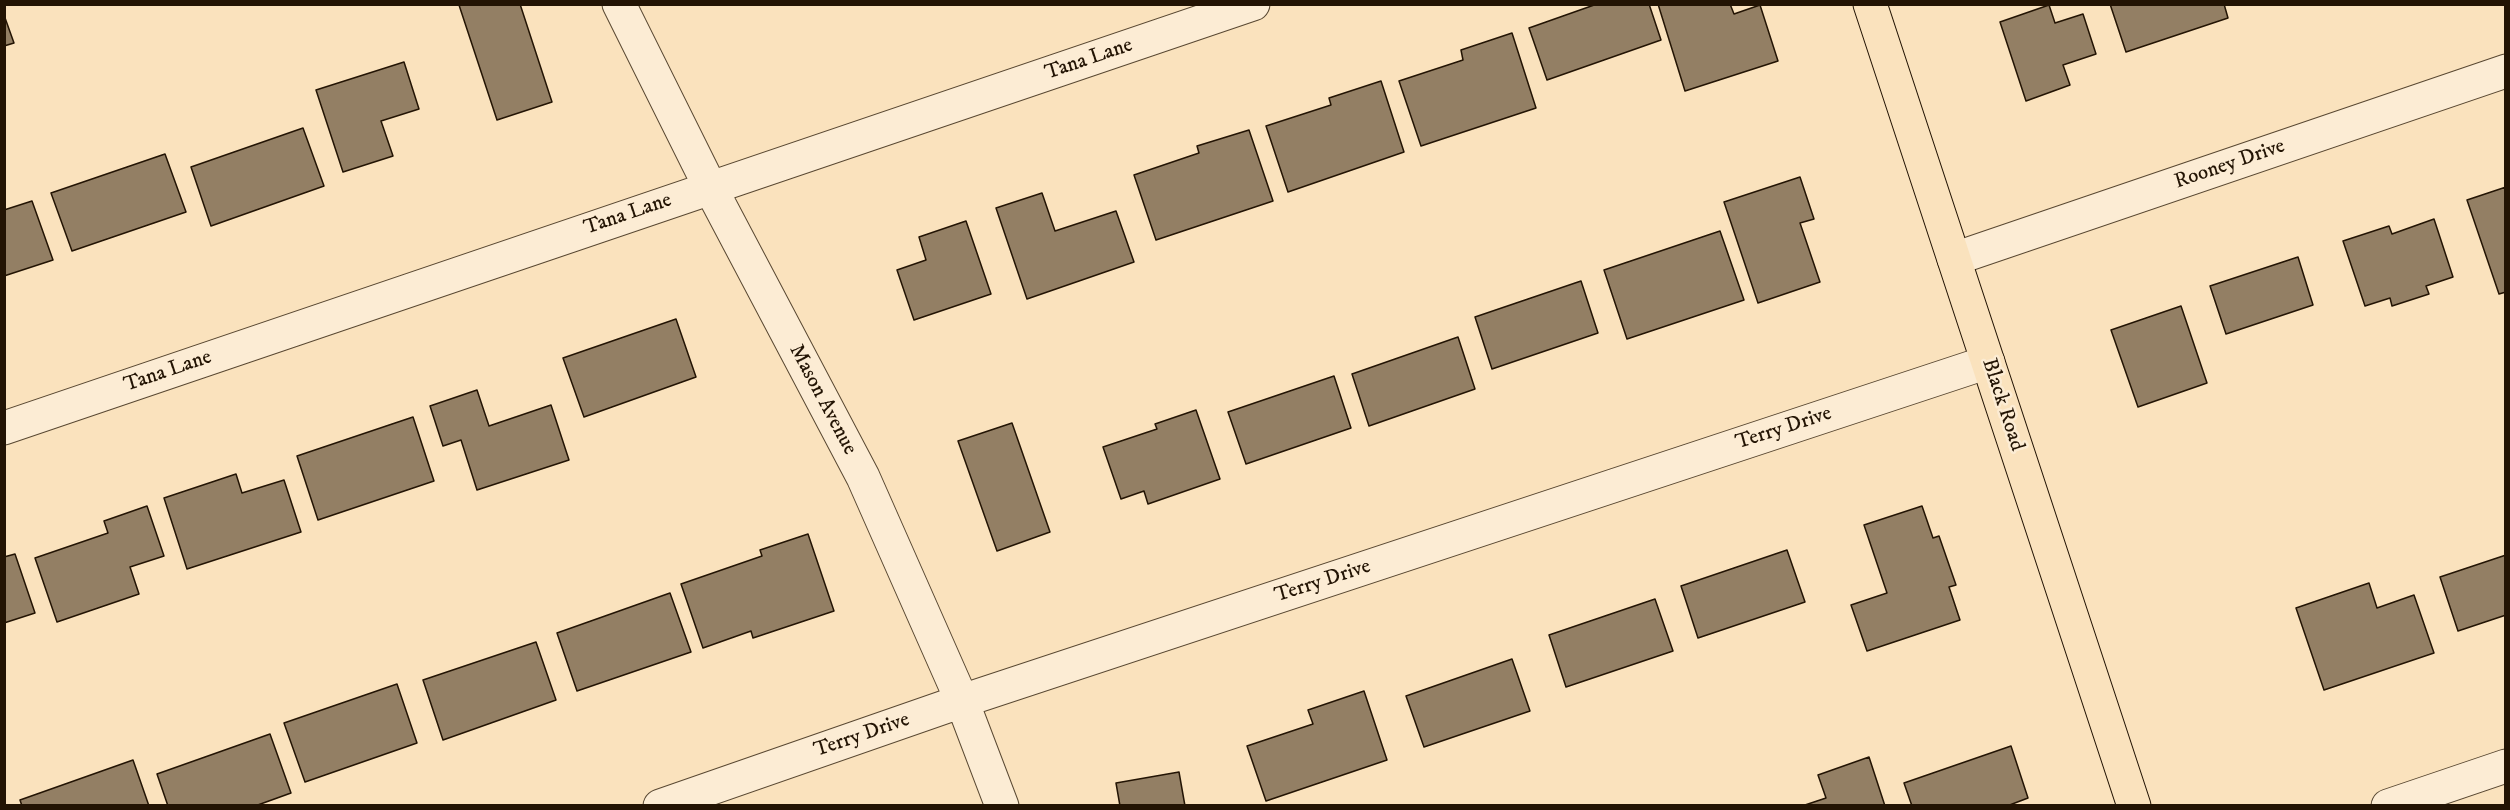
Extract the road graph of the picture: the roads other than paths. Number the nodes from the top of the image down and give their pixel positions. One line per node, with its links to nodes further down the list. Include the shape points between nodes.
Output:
1 (619, 4): 5 (street, Mason Avenue)
2 (1253, 4): 5 (street, Tana Lane)
3 (1870, 4): 6 (main road, Black Road)
4 (2505, 71): 6 (street, Rooney Drive)
5 (710, 187): 8 (street, Tana Lane); 9 (street, Mason Avenue, via 863,477)
6 (1954, 259): 7 (main road, Black Road)
7 (1988, 362): 9 (street, Terry Drive); 13 (main road, Black Road)
8 (4, 428)
9 (962, 701): 11 (street, Terry Drive); 12 (street, Mason Avenue)
10 (2505, 766): 14 (street)
11 (660, 806)
12 (1002, 806)
13 (2134, 806)
14 (2388, 806)

